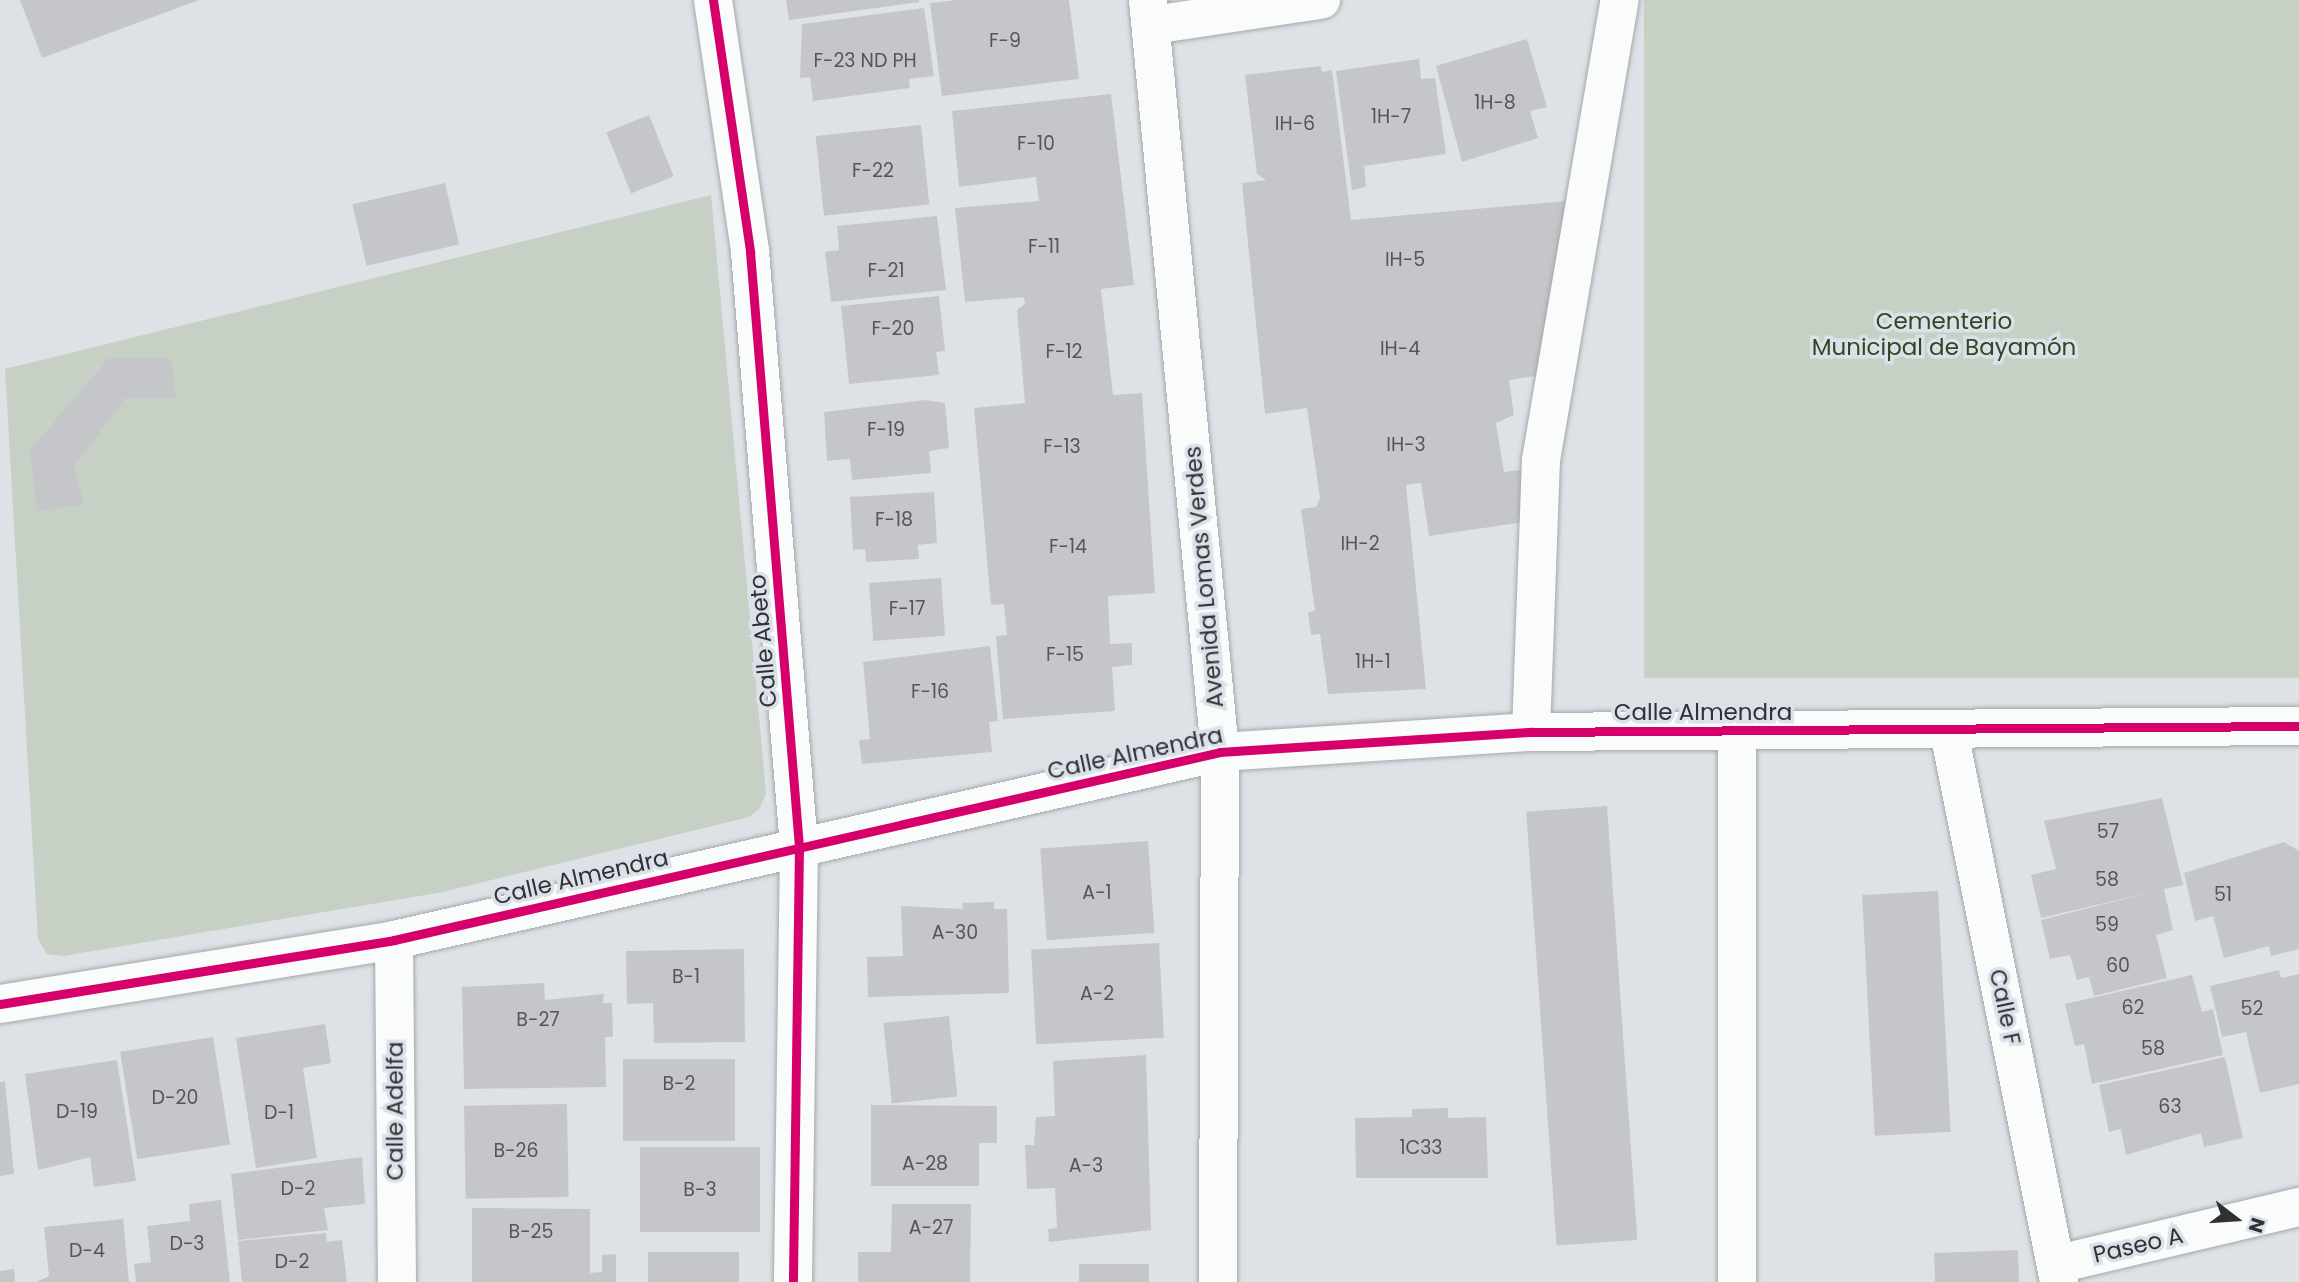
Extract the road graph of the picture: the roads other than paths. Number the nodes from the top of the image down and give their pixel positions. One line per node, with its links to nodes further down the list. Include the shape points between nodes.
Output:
1 (713, 0): 10 (street, Calle Abeto, via 750,252)
2 (1321, 0): 4 (street)
3 (1620, 0): 6 (street, via 1541,460)
4 (1150, 12): 9 (street, Avenida Lomas Verdes)
5 (2299, 726): 8 (street, Calle Almendra)
6 (1531, 732): 7 (street, Calle Almendra); 9 (street, Calle Almendra)
7 (1737, 732): 8 (street, Calle Almendra); 18 (street)
8 (1949, 732): 14 (street, Calle F)
9 (1220, 752): 10 (street, Calle Almendra); 17 (street, Avenida Lomas Verdes)
10 (799, 847): 11 (street, Calle Almendra); 16 (street, Calle Abeto)
11 (394, 940): 12 (street, Calle Almendra); 15 (street, Calle Adelfa)
12 (0, 1004)
13 (2299, 1207): 14 (street, Paseo A)
14 (2058, 1273)
15 (397, 1282)
16 (793, 1282)
17 (1218, 1282)
18 (1737, 1282)

